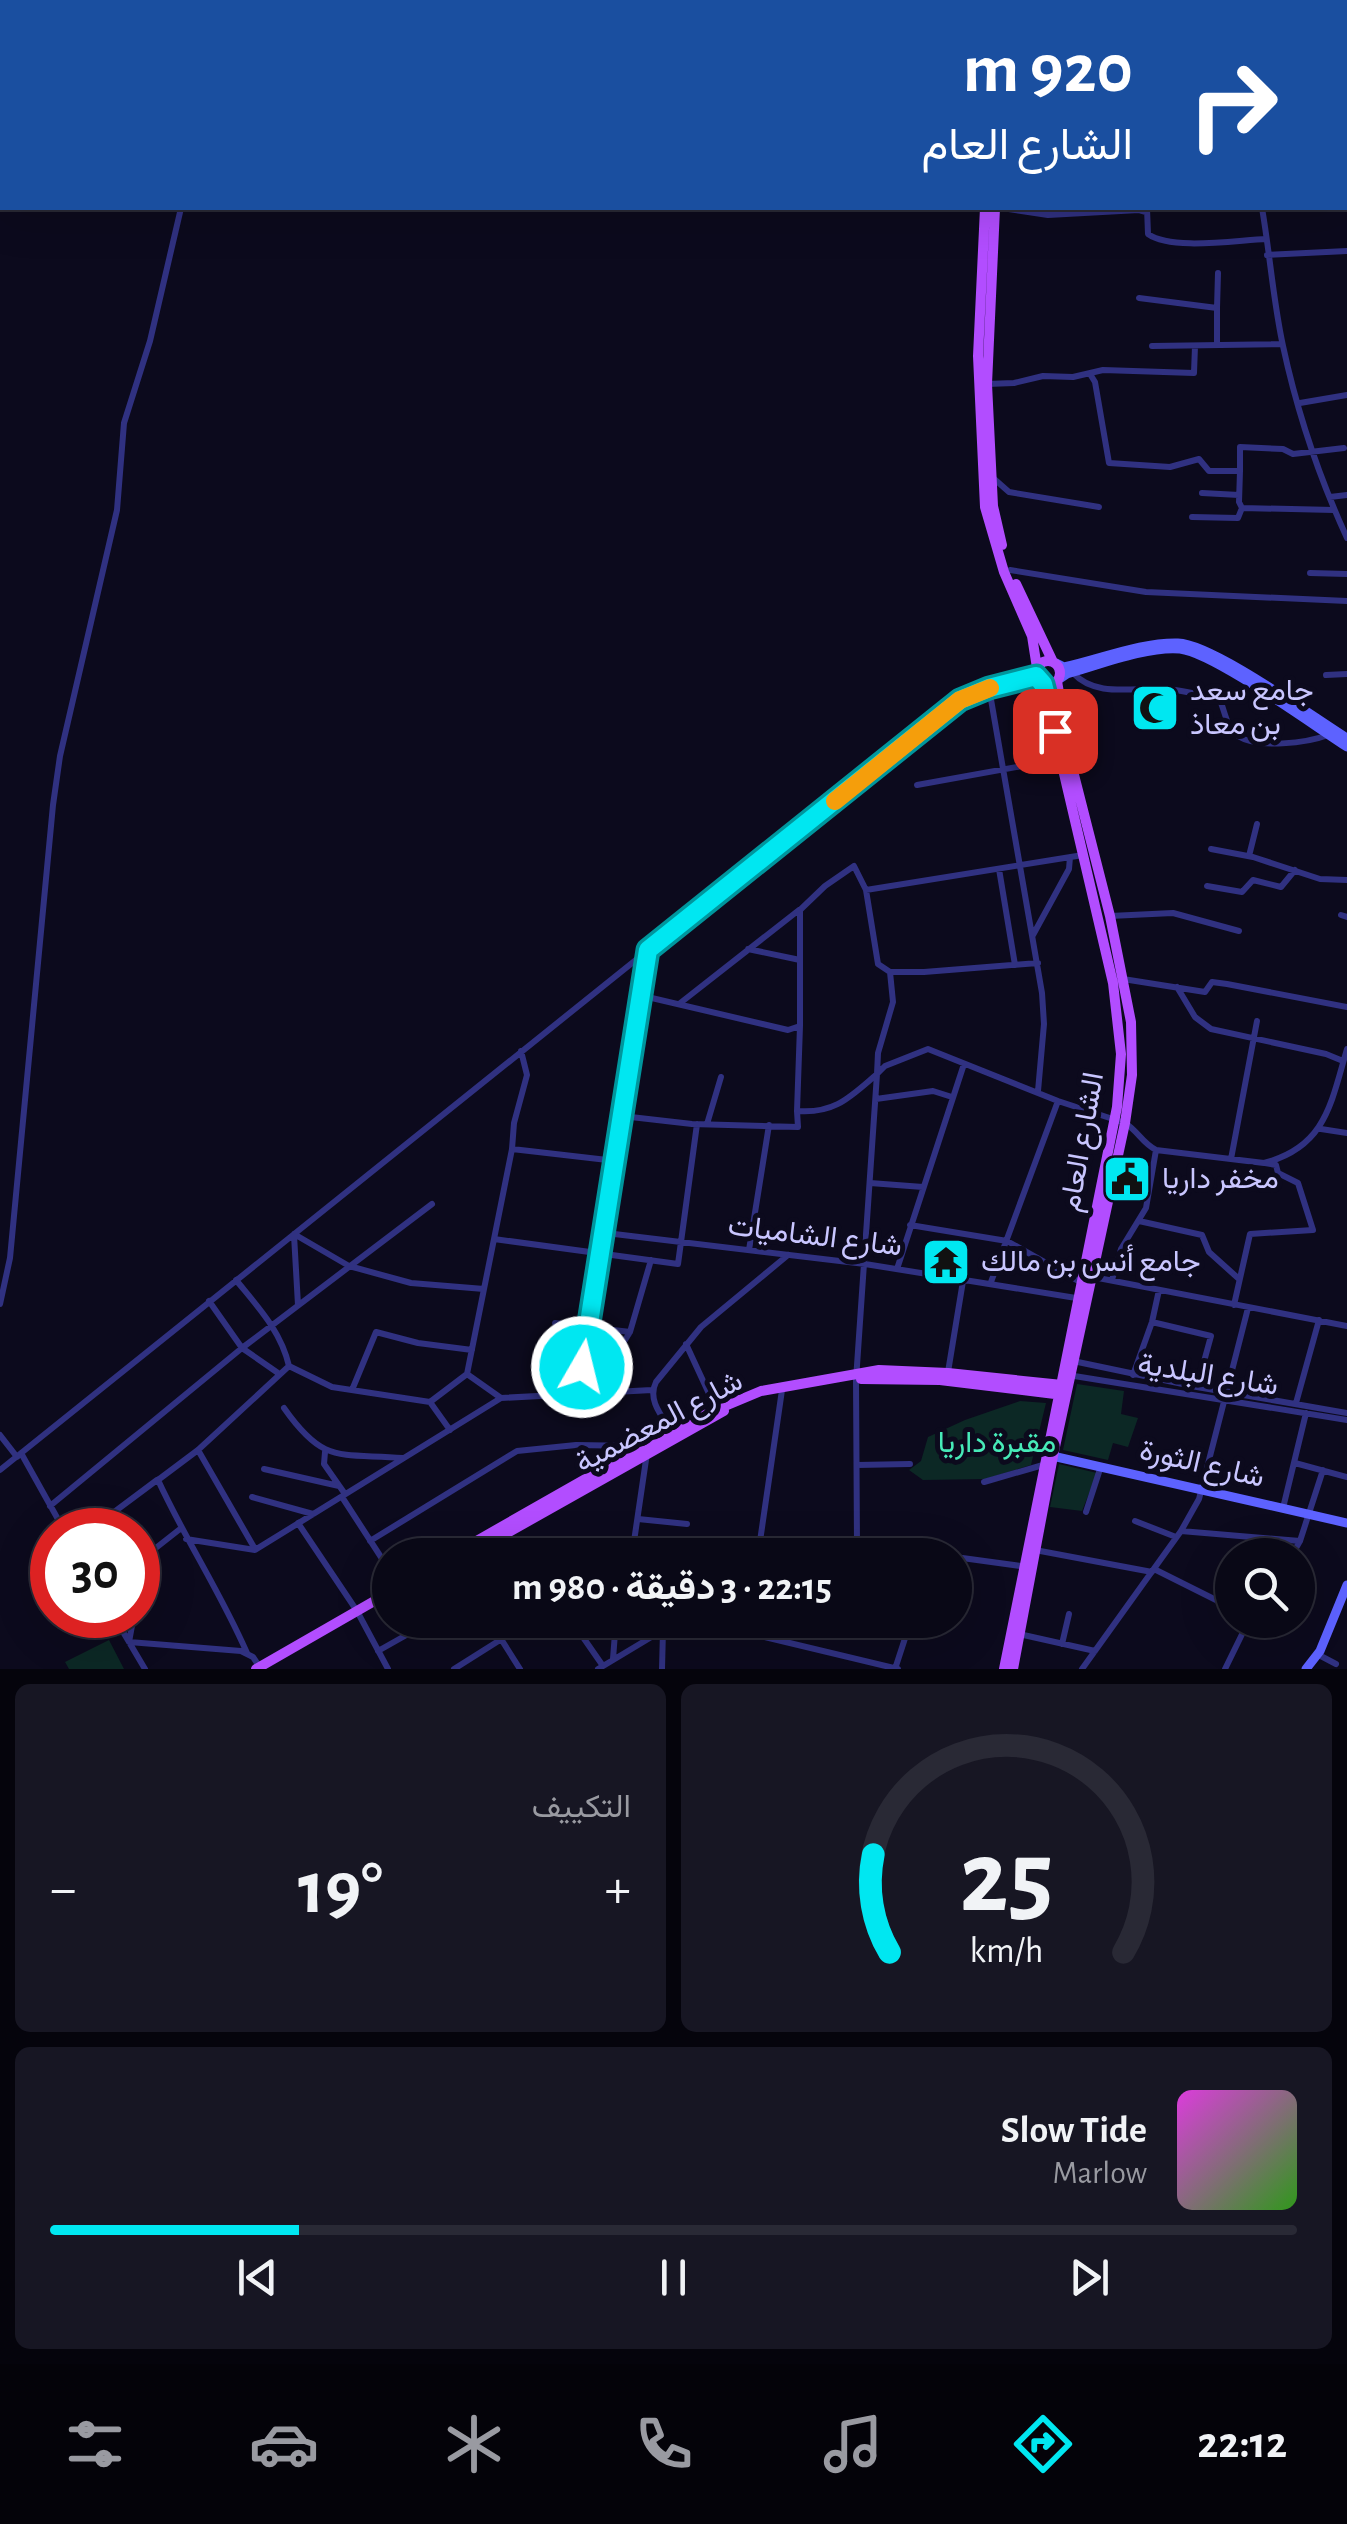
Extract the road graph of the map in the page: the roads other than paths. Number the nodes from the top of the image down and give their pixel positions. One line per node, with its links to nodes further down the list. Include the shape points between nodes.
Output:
1 (181, 210): 134 (street, via 124,423 116,514 60,756)
2 (985, 210): 8 (main road)
3 (994, 210): 8 (main road)
4 (1015, 210): 5 (street)
5 (1080, 210): 6 (street)
6 (1147, 210): 9 (street, via 1153,238)
7 (1262, 210): 9 (street)
8 (989, 233): 20 (main road); 27 (main road, via 978,356)
9 (1266, 239): 11 (street)
10 (1347, 251): 11 (street)
11 (1267, 255): 15 (street)
12 (1218, 272): 14 (street)
13 (1138, 298): 14 (street)
14 (1217, 308): 16 (street)
15 (1282, 344): 16 (street); 22 (street)
16 (1217, 345): 18 (street)
17 (1152, 346): 18 (street)
18 (1195, 346): 19 (street, via 1194,373)
19 (1090, 374): 20 (street); 26 (street, via 1109,464 1170,467)
20 (987, 384): 27 (main road)
21 (1347, 395): 22 (street)
22 (1300, 403): 25 (street)
23 (1198, 446): 26 (street)
24 (1344, 448): 25 (street)
25 (1314, 452): 28 (street, via 1240,447); 32 (street)
26 (1199, 459): 28 (street, via 1209,471)
27 (987, 470): 33 (street, via 1010,492); 38 (main road, الشارع العام); 45 (main road, الشارع العام, via 985,507 1032,636)
28 (1240, 471): 30 (street)
29 (1202, 493): 30 (street)
30 (1239, 494): 34 (street)
31 (1347, 495): 32 (street)
32 (1330, 497): 35 (street)
33 (1099, 507)
34 (1242, 508): 35 (street); 36 (street, via 1238,518)
35 (1334, 510): 37 (street)
36 (1192, 517)
37 (1347, 538)
38 (1010, 570): 41 (street, via 1146,592); 42 (main road, الشارع العام)
39 (1310, 573): 40 (street)
40 (1347, 574)
41 (1347, 601)
42 (1054, 662): 45 (main road, via 1044,662); 47 (main road, الشارع العام); 50 (main road, via 1064,666 1187,643)
43 (1072, 673): 47 (main road); 49 (main road, via 1184,650); 49 (street, via 1110,690 1164,689 1220,700 1239,738 1274,744)
44 (1347, 674): 46 (street)
45 (1039, 676): 47 (main road); 48 (street); 52 (main road, الشارع العام)
46 (1326, 676)
47 (1058, 681): 52 (main road, الشارع العام)
48 (989, 688): 53 (street); 71 (street, via 960,700)
49 (1328, 735): 51 (main road)
50 (1347, 738)
51 (1347, 747)
52 (1065, 762): 53 (street); 57 (main road, الشارع العام); 67 (main road, الشارع العام)
53 (1002, 770): 54 (street); 60 (street)
54 (918, 784)
55 (1257, 824): 58 (street)
56 (1211, 849): 58 (street)
57 (1082, 855): 59 (street); 96 (main road, الشارع العام, via 1113,982)
58 (1250, 856): 62 (street)
59 (1070, 857): 60 (street); 69 (street)
60 (1019, 866): 61 (street); 69 (street)
61 (999, 869): 65 (street); 74 (street)
62 (1295, 870): 63 (street); 64 (street, via 1281,887 1253,880 1242,892)
63 (1347, 880)
64 (1207, 886)
65 (866, 890): 66 (street, via 854,866); 75 (street, via 878,964)
66 (800, 910): 70 (street); 72 (street)
67 (1110, 916): 68 (street, via 1173,913); 76 (main road, الشارع العام)
68 (1239, 930)
69 (1033, 936): 73 (street)
70 (747, 948): 72 (street); 79 (street)
71 (648, 950): 78 (street); 85 (street)
72 (800, 960): 82 (street)
73 (1038, 963): 74 (street); 90 (street, via 1044,1024)
74 (1014, 965): 75 (street)
75 (890, 972): 88 (street, via 894,1002)
76 (1123, 978): 77 (street); 96 (main road, الشارع العام, via 1132,1038 1130,1092)
77 (1177, 987): 80 (street, via 1205,992 1212,982); 83 (street, via 1211,1029)
78 (639, 996): 79 (street); 95 (street)
79 (678, 1004): 82 (street, via 788,1030)
80 (1347, 1008)
81 (1257, 1021): 83 (street)
82 (800, 1026): 94 (street)
83 (1252, 1039): 86 (street); 104 (street)
84 (1347, 1050): 86 (street)
85 (522, 1051): 102 (street, via 527,1075); 113 (street)
86 (1343, 1061): 100 (street)
87 (964, 1064): 88 (street, via 928,1049); 90 (street); 91 (street)
88 (877, 1074): 92 (street); 94 (street, via 833,1108)
89 (721, 1077): 98 (street)
90 (1038, 1092): 93 (street)
91 (952, 1097): 92 (street, via 933,1091); 108 (street)
92 (876, 1099): 107 (street)
93 (1058, 1100): 96 (street); 115 (street)
94 (798, 1111): 99 (street, via 798,1127)
95 (622, 1116): 97 (street); 105 (street)
96 (1120, 1121): 103 (street); 124 (main road, الشارع العام)
97 (697, 1124): 98 (street); 116 (street)
98 (707, 1124): 99 (street)
99 (769, 1125): 117 (street)
100 (1321, 1129): 101 (street); 106 (street, via 1293,1152)
101 (1347, 1133)
102 (512, 1149): 105 (street); 114 (street)
103 (1156, 1150): 104 (street); 110 (street)
104 (1231, 1159): 106 (street)
105 (616, 1161): 112 (street)
106 (1264, 1162): 128 (street, via 1298,1183 1313,1230 1250,1234)
107 (870, 1183): 108 (street); 121 (street)
108 (923, 1187): 111 (street)
109 (432, 1204): 122 (street)
110 (1139, 1221): 127 (street); 128 (street, via 1202,1235 1209,1252)
111 (910, 1225): 115 (street); 123 (street)
112 (606, 1233): 116 (street, شارع الشاميات); 118 (street)
113 (294, 1234): 122 (street); 125 (street); 135 (street)
114 (494, 1239): 118 (street); 130 (street)
115 (1007, 1241): 124 (street); 129 (street)
116 (683, 1242): 117 (street, شارع الشاميات); 120 (street, via 678,1264)
117 (749, 1250): 119 (street, شارع الشاميات)
118 (602, 1253): 120 (street); 143 (street)
119 (788, 1255): 121 (street, شارع الشاميات); 145 (street)
120 (651, 1260): 144 (street)
121 (865, 1264): 123 (street, شارع الشاميات); 155 (street)
122 (349, 1266): 130 (street, via 410,1283); 135 (street)
123 (897, 1269): 126 (street, شارع الشاميات)
124 (1084, 1279): 127 (street); 132 (main road, الشارع العام); 148 (main road, الشارع العام)
125 (236, 1280): 133 (street); 141 (street)
126 (963, 1280): 129 (street, شارع الشاميات); 152 (street)
127 (1112, 1280): 131 (street)
128 (1239, 1280): 136 (street)
129 (991, 1283): 132 (street, شارع الشاميات)
130 (484, 1289): 147 (street)
131 (1159, 1290): 136 (street); 139 (street)
132 (1076, 1298): 148 (main road, الشارع العام)
133 (209, 1302): 146 (street); 177 (street)
134 (0, 1304)
135 (298, 1305): 141 (street)
136 (1234, 1306): 137 (street)
137 (1248, 1308): 138 (street); 163 (street)
138 (1319, 1320): 142 (street); 166 (street)
139 (1152, 1322): 154 (street); 157 (street, via 1211,1336)
140 (555, 1324): 143 (street)
141 (272, 1325): 146 (street); 150 (street)
142 (1347, 1326)
143 (588, 1327): 144 (street); 162 (street)
144 (630, 1332): 161 (street)
145 (686, 1344): 159 (street); 168 (street)
146 (242, 1348): 151 (street); 194 (street)
147 (472, 1350): 153 (street); 158 (street, via 376,1332)
148 (1069, 1360): 149 (street, شارع البلدية); 156 (main road, الشارع العام)
149 (1087, 1364): 154 (street, شارع البلدية); 156 (street)
150 (288, 1366): 151 (street); 158 (street)
151 (278, 1373): 174 (street)
152 (948, 1373): 155 (main road, شارع المعضمية, via 879,1370); 156 (main road, شارع المعضمية)
153 (467, 1374): 164 (street); 165 (street)
154 (1133, 1375): 157 (street, شارع البلدية)
155 (857, 1377): 156 (main road, شارع المعضمية); 160 (main road, شارع المعضمية); 168 (main road, شارع المعضمية, via 780,1386); 182 (street)
156 (1067, 1384): 163 (street, شارع البلدية); 179 (main road, الشارع العام)
157 (1197, 1387): 163 (street, شارع البلدية)
158 (352, 1390): 165 (street)
159 (652, 1390): 161 (street); 172 (street)
160 (782, 1390): 168 (main road, شارع المعضمية); 211 (street)
161 (593, 1393): 162 (street)
162 (580, 1394): 164 (street)
163 (1225, 1396): 166 (street, شارع البلدية); 169 (street, شارع البلدية); 191 (street)
164 (501, 1398): 171 (street)
165 (430, 1402): 171 (street)
166 (1296, 1403): 170 (street, شارع البلدية)
167 (284, 1408): 176 (street, via 305,1438)
168 (717, 1411): 172 (main road, شارع المعضمية)
169 (1306, 1413): 170 (street, شارع البلدية); 180 (street)
170 (1347, 1416)
171 (450, 1430): 178 (street)
172 (673, 1434): 175 (main road, شارع المعضمية)
173 (0, 1435): 177 (street)
174 (198, 1450): 188 (street); 218 (street)
175 (645, 1450): 200 (street); 208 (main road, شارع المعضمية); 209 (main road, شارع المعضمية); 215 (street, via 516,1451)
176 (325, 1452): 178 (street); 190 (street, via 324,1464)
177 (19, 1455): 185 (street); 194 (street)
178 (404, 1458): 192 (street)
179 (1047, 1459): 183 (main road, شارع الثورة); 189 (street); 219 (main road, الشارع العام)
180 (1294, 1463): 186 (street); 196 (street)
181 (910, 1464): 182 (street)
182 (857, 1465): 212 (street)
183 (1102, 1466): 191 (main road, شارع الثورة); 197 (street)
184 (264, 1469): 190 (street)
185 (0, 1470)
186 (1323, 1470): 187 (street); 199 (street)
187 (1347, 1477)
188 (158, 1480): 195 (street); 205 (street)
189 (984, 1482)
190 (339, 1486): 192 (street)
191 (1202, 1489): 196 (main road, شارع الثورة); 206 (street)
192 (343, 1496): 198 (street); 215 (street)
193 (252, 1497): 198 (street)
194 (50, 1506)
195 (120, 1508)
196 (1283, 1508): 199 (main road, شارع الثورة)
197 (1086, 1512)
198 (313, 1514): 202 (street)
199 (1309, 1514): 204 (main road, شارع الثورة); 214 (street)
200 (638, 1520): 203 (street); 210 (street)
201 (1135, 1521): 206 (street)
202 (298, 1524): 218 (street); 226 (street)
203 (687, 1524)
204 (1347, 1524)
205 (180, 1529): 207 (street); 217 (street)
206 (1179, 1534): 213 (street); 222 (street)
207 (185, 1538): 218 (street); 244 (street)
208 (484, 1538)
209 (497, 1538)
210 (635, 1538)
211 (759, 1538)
212 (857, 1538)
213 (1260, 1538)
214 (1301, 1538)
215 (370, 1540): 216 (street)
216 (372, 1543)
217 (160, 1545)
218 (255, 1550)
219 (1031, 1550): 221 (main road, الشارع العام); 222 (street)
220 (972, 1559): 221 (street)
221 (1028, 1567): 228 (main road); 256 (main road, الشارع العام)
222 (1153, 1570): 224 (street); 243 (street)
223 (1347, 1586): 245 (main road)
224 (1215, 1600)
225 (372, 1605): 226 (main road)
226 (358, 1613): 242 (street); 248 (main road)
227 (1069, 1614): 241 (street)
228 (1020, 1634): 241 (street); 257 (main road)
229 (127, 1638): 240 (street)
230 (130, 1638): 240 (street)
231 (400, 1638): 242 (street)
232 (582, 1638): 249 (street)
233 (614, 1638): 246 (street)
234 (650, 1638): 246 (street)
235 (664, 1638): 254 (street)
236 (766, 1638): 255 (street)
237 (905, 1638): 255 (street)
238 (1240, 1638): 259 (street)
239 (500, 1640): 252 (street); 253 (street)
240 (129, 1642): 244 (street); 250 (street)
241 (1062, 1644): 243 (street)
242 (378, 1650): 251 (street)
243 (1095, 1652): 258 (street)
244 (248, 1653): 248 (street)
245 (1317, 1654): 247 (street); 260 (main road)
246 (612, 1660): 249 (street)
247 (1336, 1664)
248 (262, 1668)
249 (600, 1668)
250 (145, 1669)
251 (388, 1669)
252 (454, 1669)
253 (520, 1669)
254 (662, 1669)
255 (896, 1669)
256 (1004, 1669)
257 (1013, 1669)
258 (1082, 1669)
259 (1225, 1669)
260 (1306, 1669)

